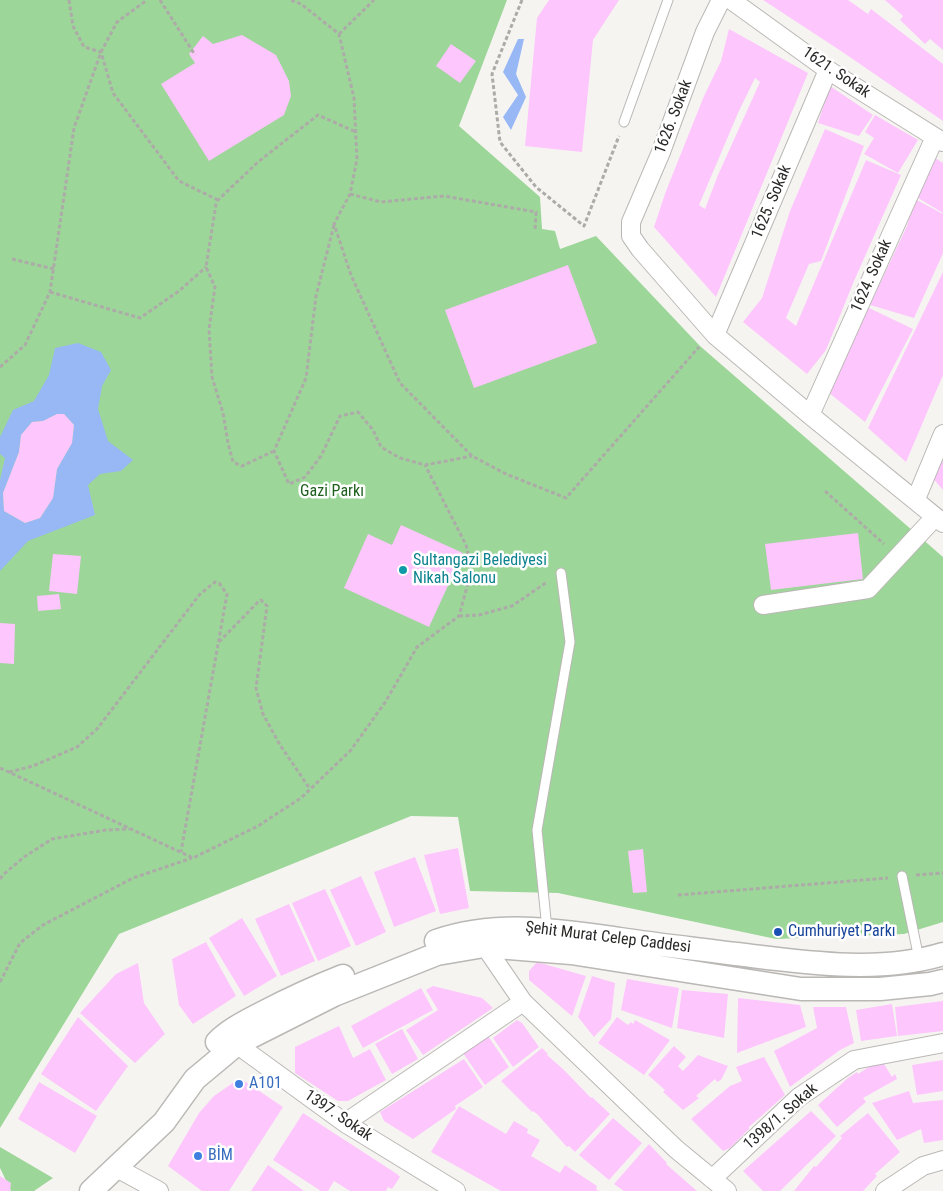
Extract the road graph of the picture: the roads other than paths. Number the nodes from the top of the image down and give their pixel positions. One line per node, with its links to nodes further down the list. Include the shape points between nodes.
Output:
1 (668, 0): 5 (lane)
2 (721, 0): 7 (street, 1626. Sokak, via 705,32 661,152 631,222 631,236 640,249)
3 (731, 0): 4 (street, 1621. Sokak)
4 (828, 70): 6 (street, 1621. Sokak); 7 (street, 1625. Sokak)
5 (624, 122)
6 (939, 140): 8 (street, 1624. Sokak)
7 (716, 334): 8 (street)
8 (810, 415): 10 (street)
9 (943, 434): 10 (street)
10 (916, 499): 11 (street)
11 (939, 520): 13 (street, via 898,556 868,589)
12 (561, 573): 15 (lane, via 570,642 537,830)
13 (763, 605)
14 (902, 876): 18 (lane)
15 (546, 929): 16 (street, Şehit Murat Celep Caddesi, via 513,928); 18 (street, Şehit Murat Celep Caddesi, via 842,965)
16 (479, 938): 19 (street, Şehit Murat Celep Caddesi, via 801,989 880,988); 20 (street); 21 (street, Şehit Murat Celep Caddesi, via 440,939 304,991 252,1018)
17 (943, 954): 18 (street, Şehit Murat Celep Caddesi)
18 (920, 961)
19 (943, 981)
20 (523, 1002): 23 (street); 26 (street, via 676,1149)
21 (231, 1040): 23 (street, 1397. Sokak); 25 (street, Şehit Murat Celep Caddesi, via 180,1079)
22 (943, 1043): 26 (street, 1398/1. Sokak, via 854,1060 799,1097)
23 (345, 1123): 29 (street, 1397. Sokak)
24 (943, 1160): 31 (street, via 923,1166)
25 (115, 1167): 27 (street, Şehit Murat Celep Caddesi); 28 (street)
26 (712, 1179): 30 (street)
27 (91, 1191)
28 (159, 1191)
29 (456, 1191)
30 (727, 1191)
31 (885, 1191)

